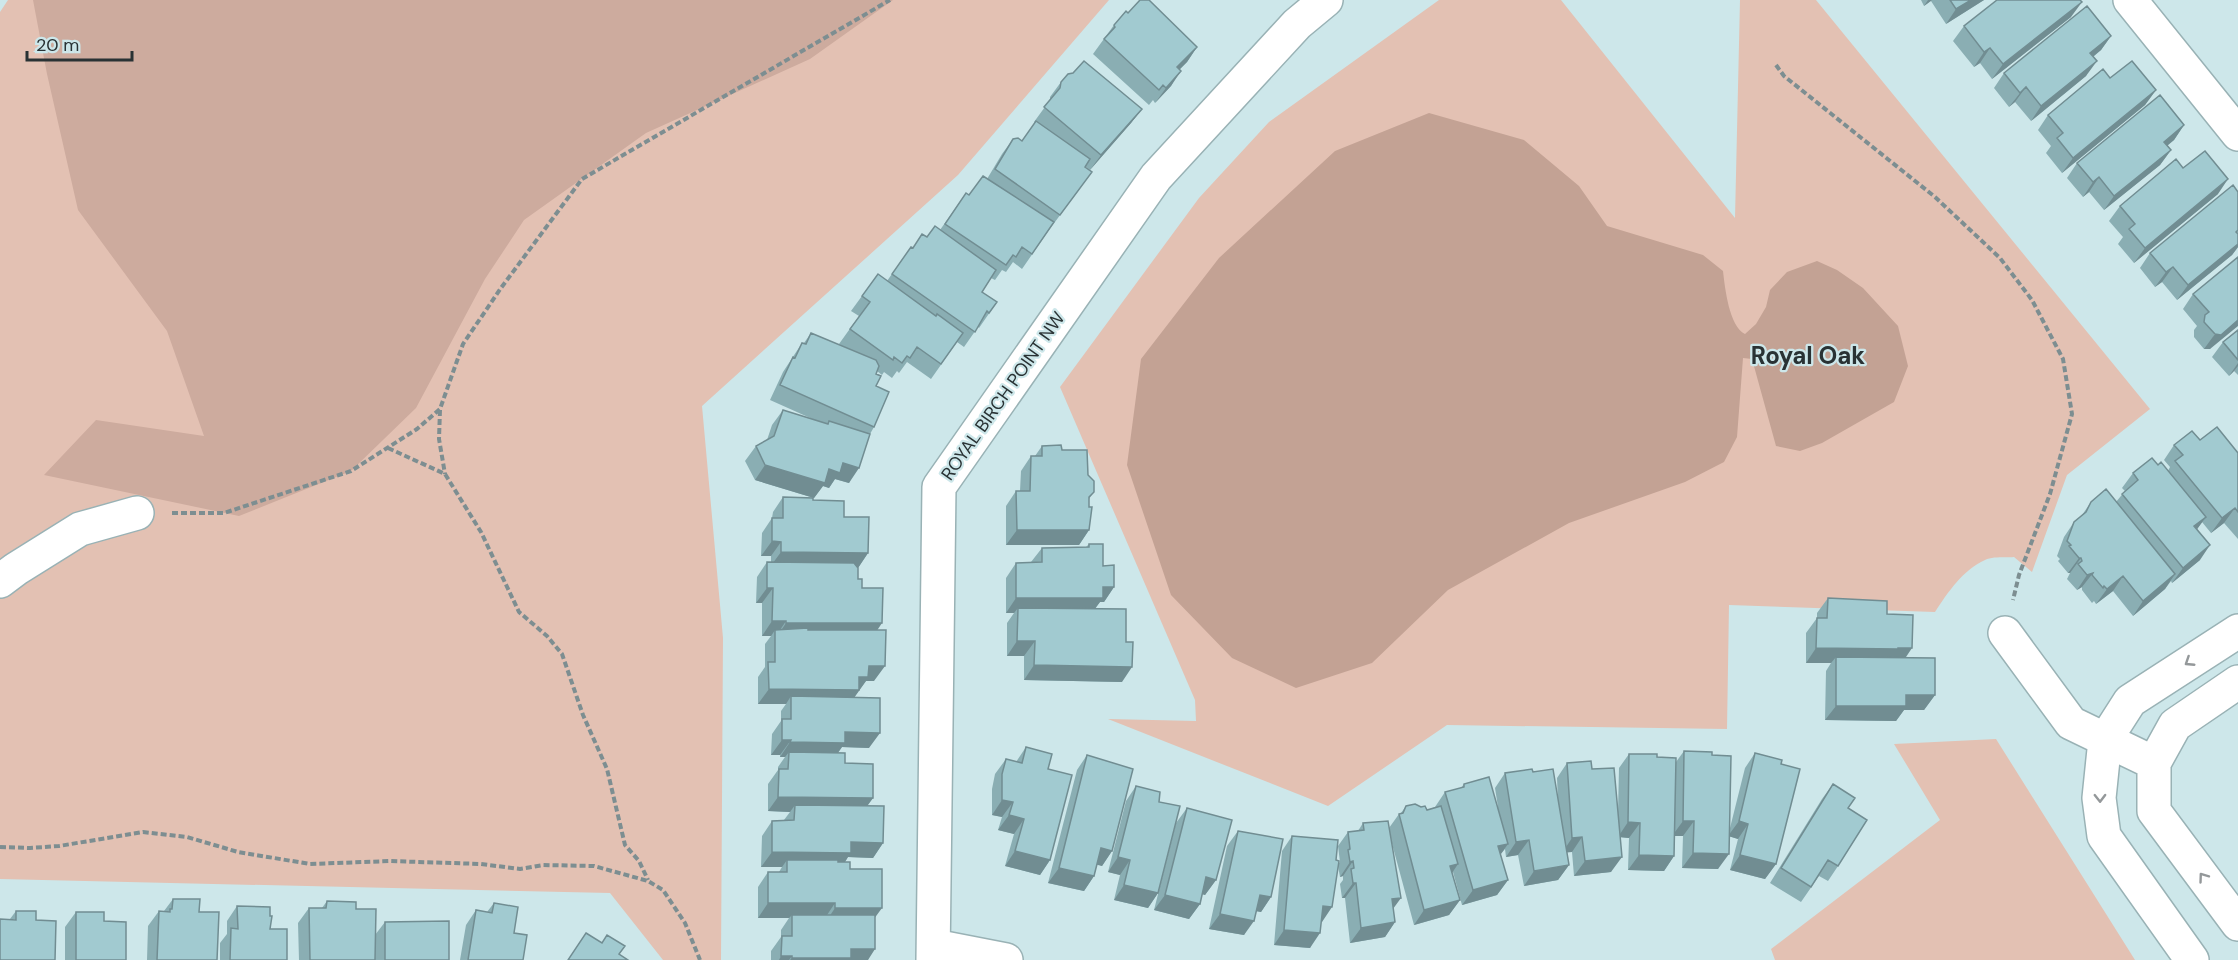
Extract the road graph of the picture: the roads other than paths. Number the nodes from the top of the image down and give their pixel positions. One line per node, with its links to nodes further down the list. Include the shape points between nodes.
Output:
1 (1326, 0): 12 (street, ROYAL BIRCH POINT NW, via 1297,24 1156,177 939,487)
2 (2130, 0): 3 (street)
3 (2238, 134)
4 (138, 513): 5 (street, via 80,529)
5 (0, 582)
6 (2238, 631): 9 (street, one-way to 9, via 2130,701)
7 (2005, 633): 9 (street, via 2071,723)
8 (2238, 682): 10 (street, via 2175,725)
9 (2105, 740): 10 (street); 14 (street, one-way to 14, via 2099,798 2104,836)
10 (2154, 763): 11 (street, one-way to 10, via 2154,811)
11 (2238, 924)
12 (934, 953): 13 (street)
13 (1006, 960)
14 (2192, 960)

